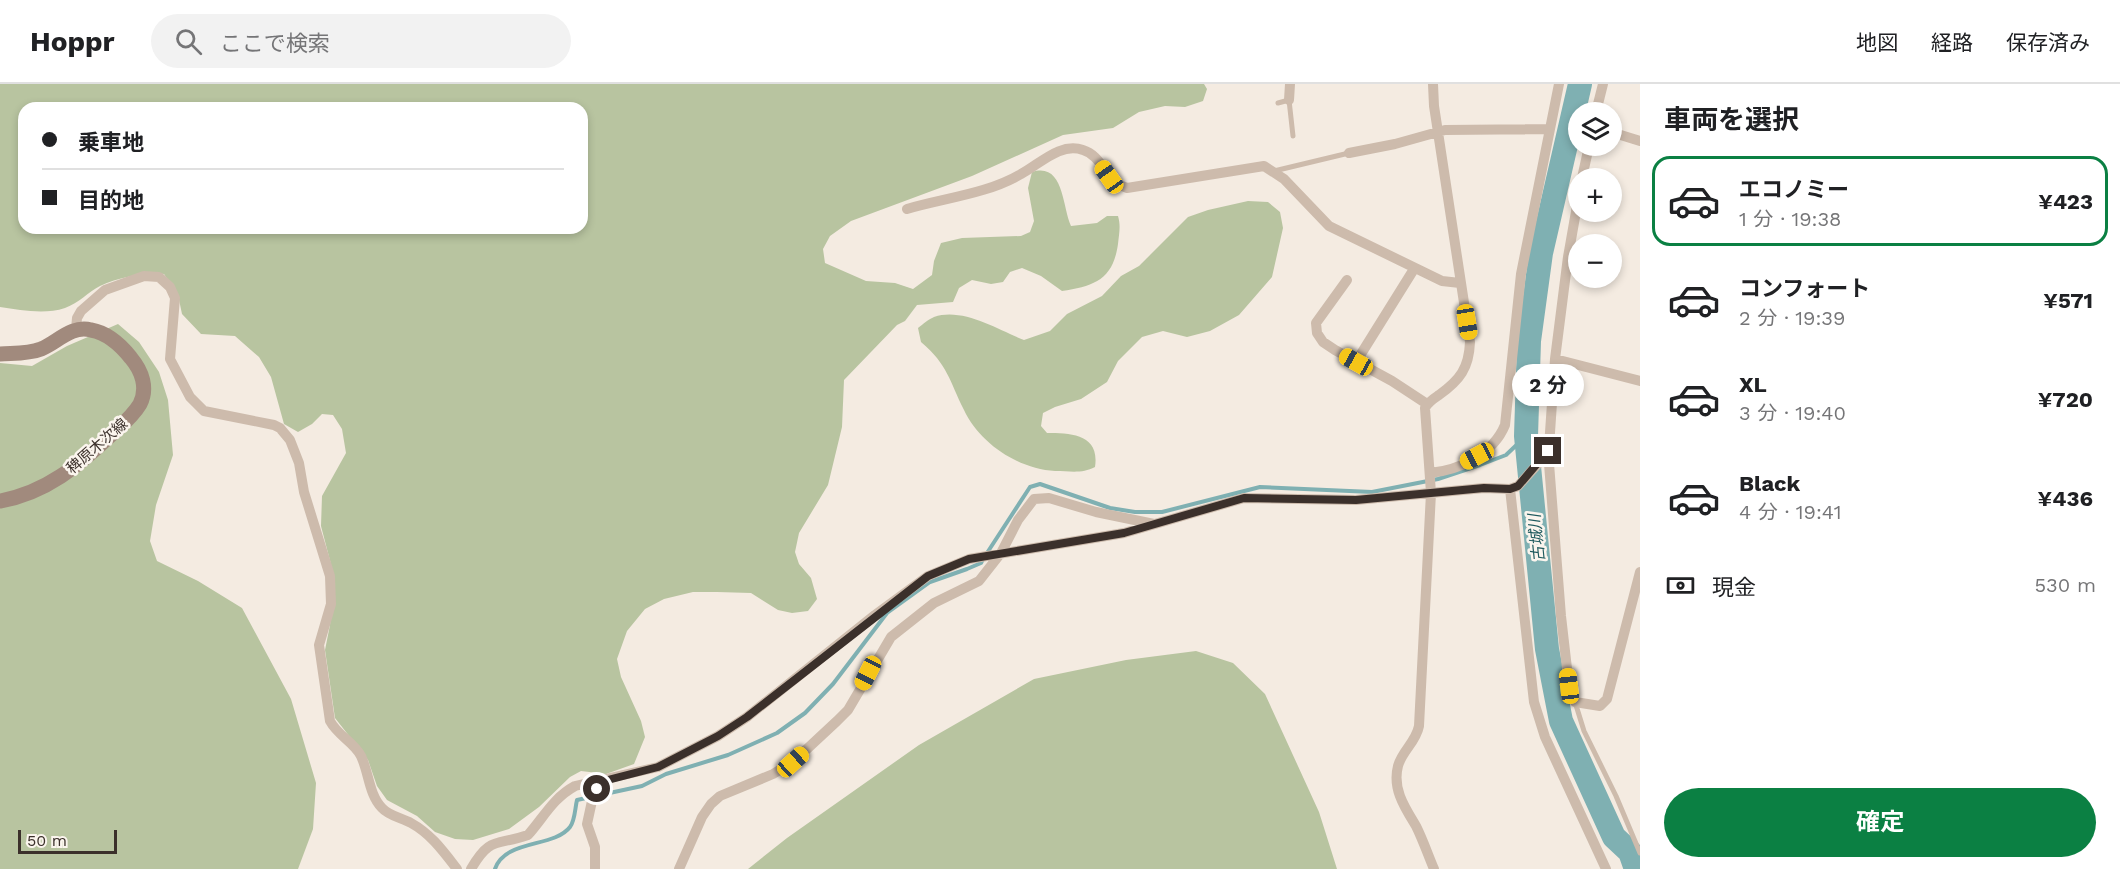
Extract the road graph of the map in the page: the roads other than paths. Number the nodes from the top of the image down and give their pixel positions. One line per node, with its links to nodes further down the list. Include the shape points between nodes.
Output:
1 (1290, 84): 5 (street)
2 (1433, 84): 9 (street)
3 (1559, 84): 8 (street)
4 (1603, 84): 6 (street)
5 (1289, 100): 7 (lane); 11 (lane)
6 (1598, 102)
7 (1278, 103)
8 (1548, 129): 9 (street, via 1458,128); 27 (street, via 1521,274 1504,425 1496,441 1477,456)
9 (1438, 132): 13 (street); 19 (street)
10 (1622, 135): 12 (street)
11 (1293, 136)
12 (1640, 141)
13 (1349, 153): 14 (lane)
14 (1274, 171): 15 (street, via 1256,166 1127,188 1109,177 1095,157 1072,148 981,191); 17 (street, via 1329,226)
15 (907, 209)
16 (1574, 222): 22 (street)
17 (1414, 269): 19 (street, via 1442,281); 23 (street)
18 (1347, 280): 23 (street, via 1316,323 1316,329 1323,342)
19 (1460, 283): 25 (street, via 1470,342 1467,366 1456,383)
20 (76, 329): 21 (main road, via 43,348); 29 (main road, 稗原木次線, via 100,333 123,347 142,375 140,403 130,418 77,468 41,489); 36 (street, via 81,311 105,290 144,276 159,277 175,298 170,359 190,397 204,411 274,425 285,432 294,447 330,576 331,604 319,645 330,722 356,748 381,807 435,840)
21 (0, 354)
22 (1555, 360): 24 (street); 26 (street)
23 (1356, 362): 25 (street)
24 (1640, 381)
25 (1427, 404): 27 (street, via 1424,419)
26 (1546, 454): 28 (street); 33 (street, via 1569,686)
27 (1431, 482): 28 (street); 30 (street, via 1356,500 1244,498); 40 (street, via 1419,726 1414,742 1400,759 1396,777 1401,800)
28 (1514, 487): 41 (street, via 1534,702 1545,737)
29 (0, 501)
30 (1157, 524): 31 (street); 31 (street, via 1039,498 1029,503)
31 (997, 554): 34 (street, via 979,556 928,576 718,736 658,767); 39 (street, via 979,581 934,603 891,637 848,710 793,762 720,796 711,804)
32 (1640, 572): 33 (street, via 1607,699 1600,706)
33 (1575, 702): 35 (lane, via 1584,731)
34 (600, 782): 37 (street, via 575,786 565,792 550,804 528,835 490,845 481,851); 38 (street, via 587,824 595,847)
35 (1640, 853)
36 (457, 869)
37 (471, 869)
38 (595, 869)
39 (678, 869)
40 (1434, 869)
41 (1606, 869)

